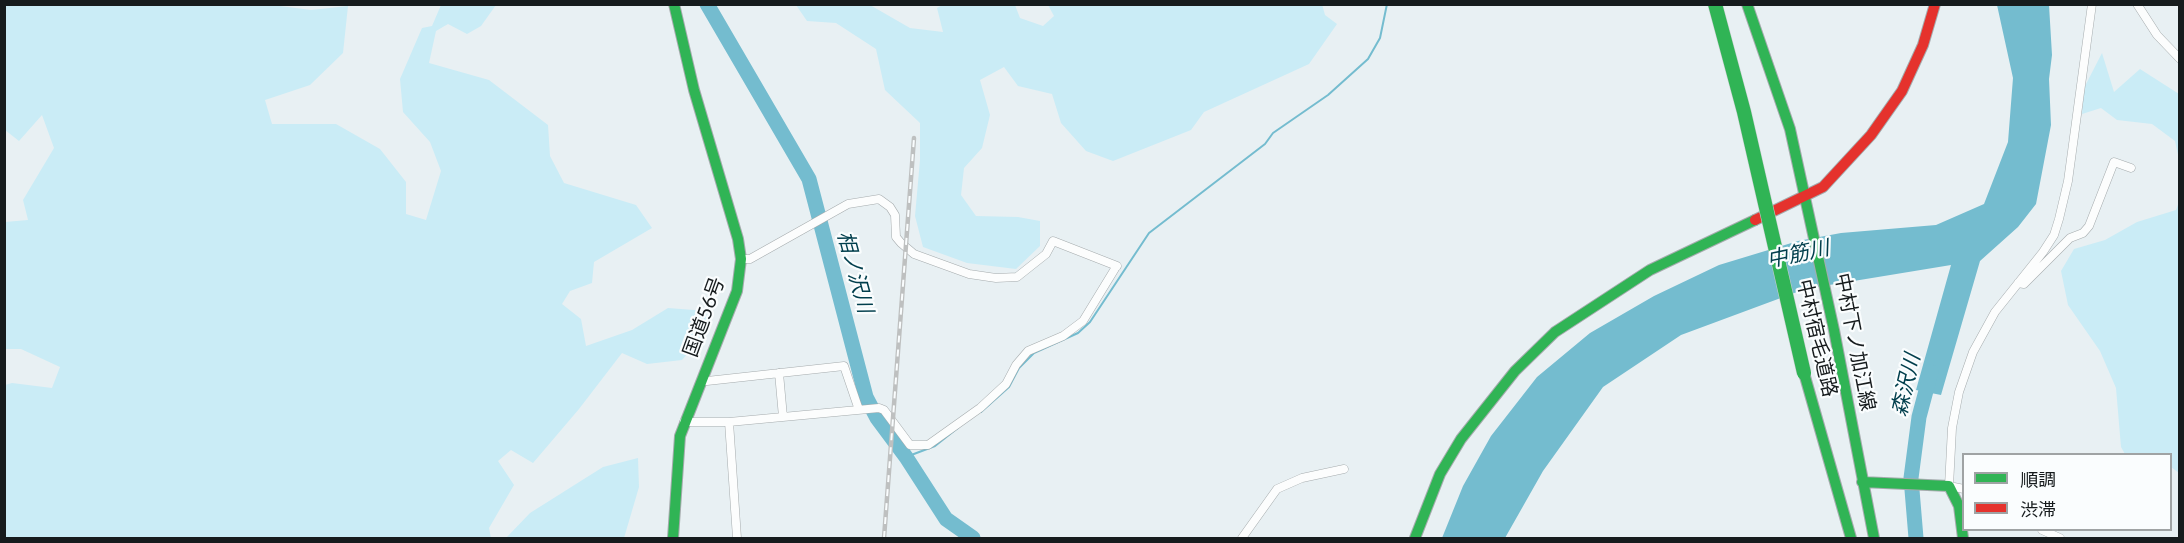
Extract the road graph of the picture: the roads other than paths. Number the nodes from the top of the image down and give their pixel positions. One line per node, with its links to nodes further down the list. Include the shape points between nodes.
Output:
1 (674, 4): 10 (main road, 国道56号)
2 (1714, 4): 28 (main road, 中村宿毛道路, bridge, via 1744,112 1804,373)
3 (1747, 4): 9 (main road, 中村下ノ加江線, via 1790,129)
4 (1935, 4): 9 (main road, via 1923,45 1902,91 1877,126 1823,187)
5 (2092, 4): 11 (street, via 2068,182 2059,219 2054,235)
6 (2137, 4): 7 (street, via 2157,35)
7 (2180, 59)
8 (2131, 168): 11 (street, via 2114,162 2083,233 2070,238 2024,284)
9 (1807, 199): 19 (main road, 中村下ノ加江線); 27 (main road, via 1650,270 1555,332 1515,371 1461,439 1440,474)
10 (741, 259): 13 (main road, 国道56号, via 737,291); 14 (street, via 750,259 848,204 879,199 895,215 896,237 914,254 969,274 1017,277 1046,254 1053,241 1117,267 1083,321 1063,336 1028,351 1006,384 928,445 909,445 884,410)
11 (2018, 283): 20 (street, via 1995,312 1972,352 1952,428)
12 (779, 373): 13 (street, via 707,381); 14 (street, via 844,366); 15 (street)
13 (702, 378): 16 (main road, 国道56号)
14 (862, 409): 15 (street)
15 (783, 417): 17 (street)
16 (684, 422): 17 (street); 24 (main road, 国道56号, via 677,454)
17 (729, 422): 25 (street)
18 (1344, 469): 26 (street, via 1302,478 1276,489)
19 (1862, 482): 20 (main road); 29 (main road, 中村下ノ加江線)
20 (1943, 486): 21 (street); 22 (main road, via 1959,506)
21 (1962, 489)
22 (1962, 530)
23 (2045, 531): 30 (street)
24 (673, 538)
25 (737, 538)
26 (1242, 538)
27 (1415, 538)
28 (1851, 538)
29 (1874, 538)
30 (2060, 538)

